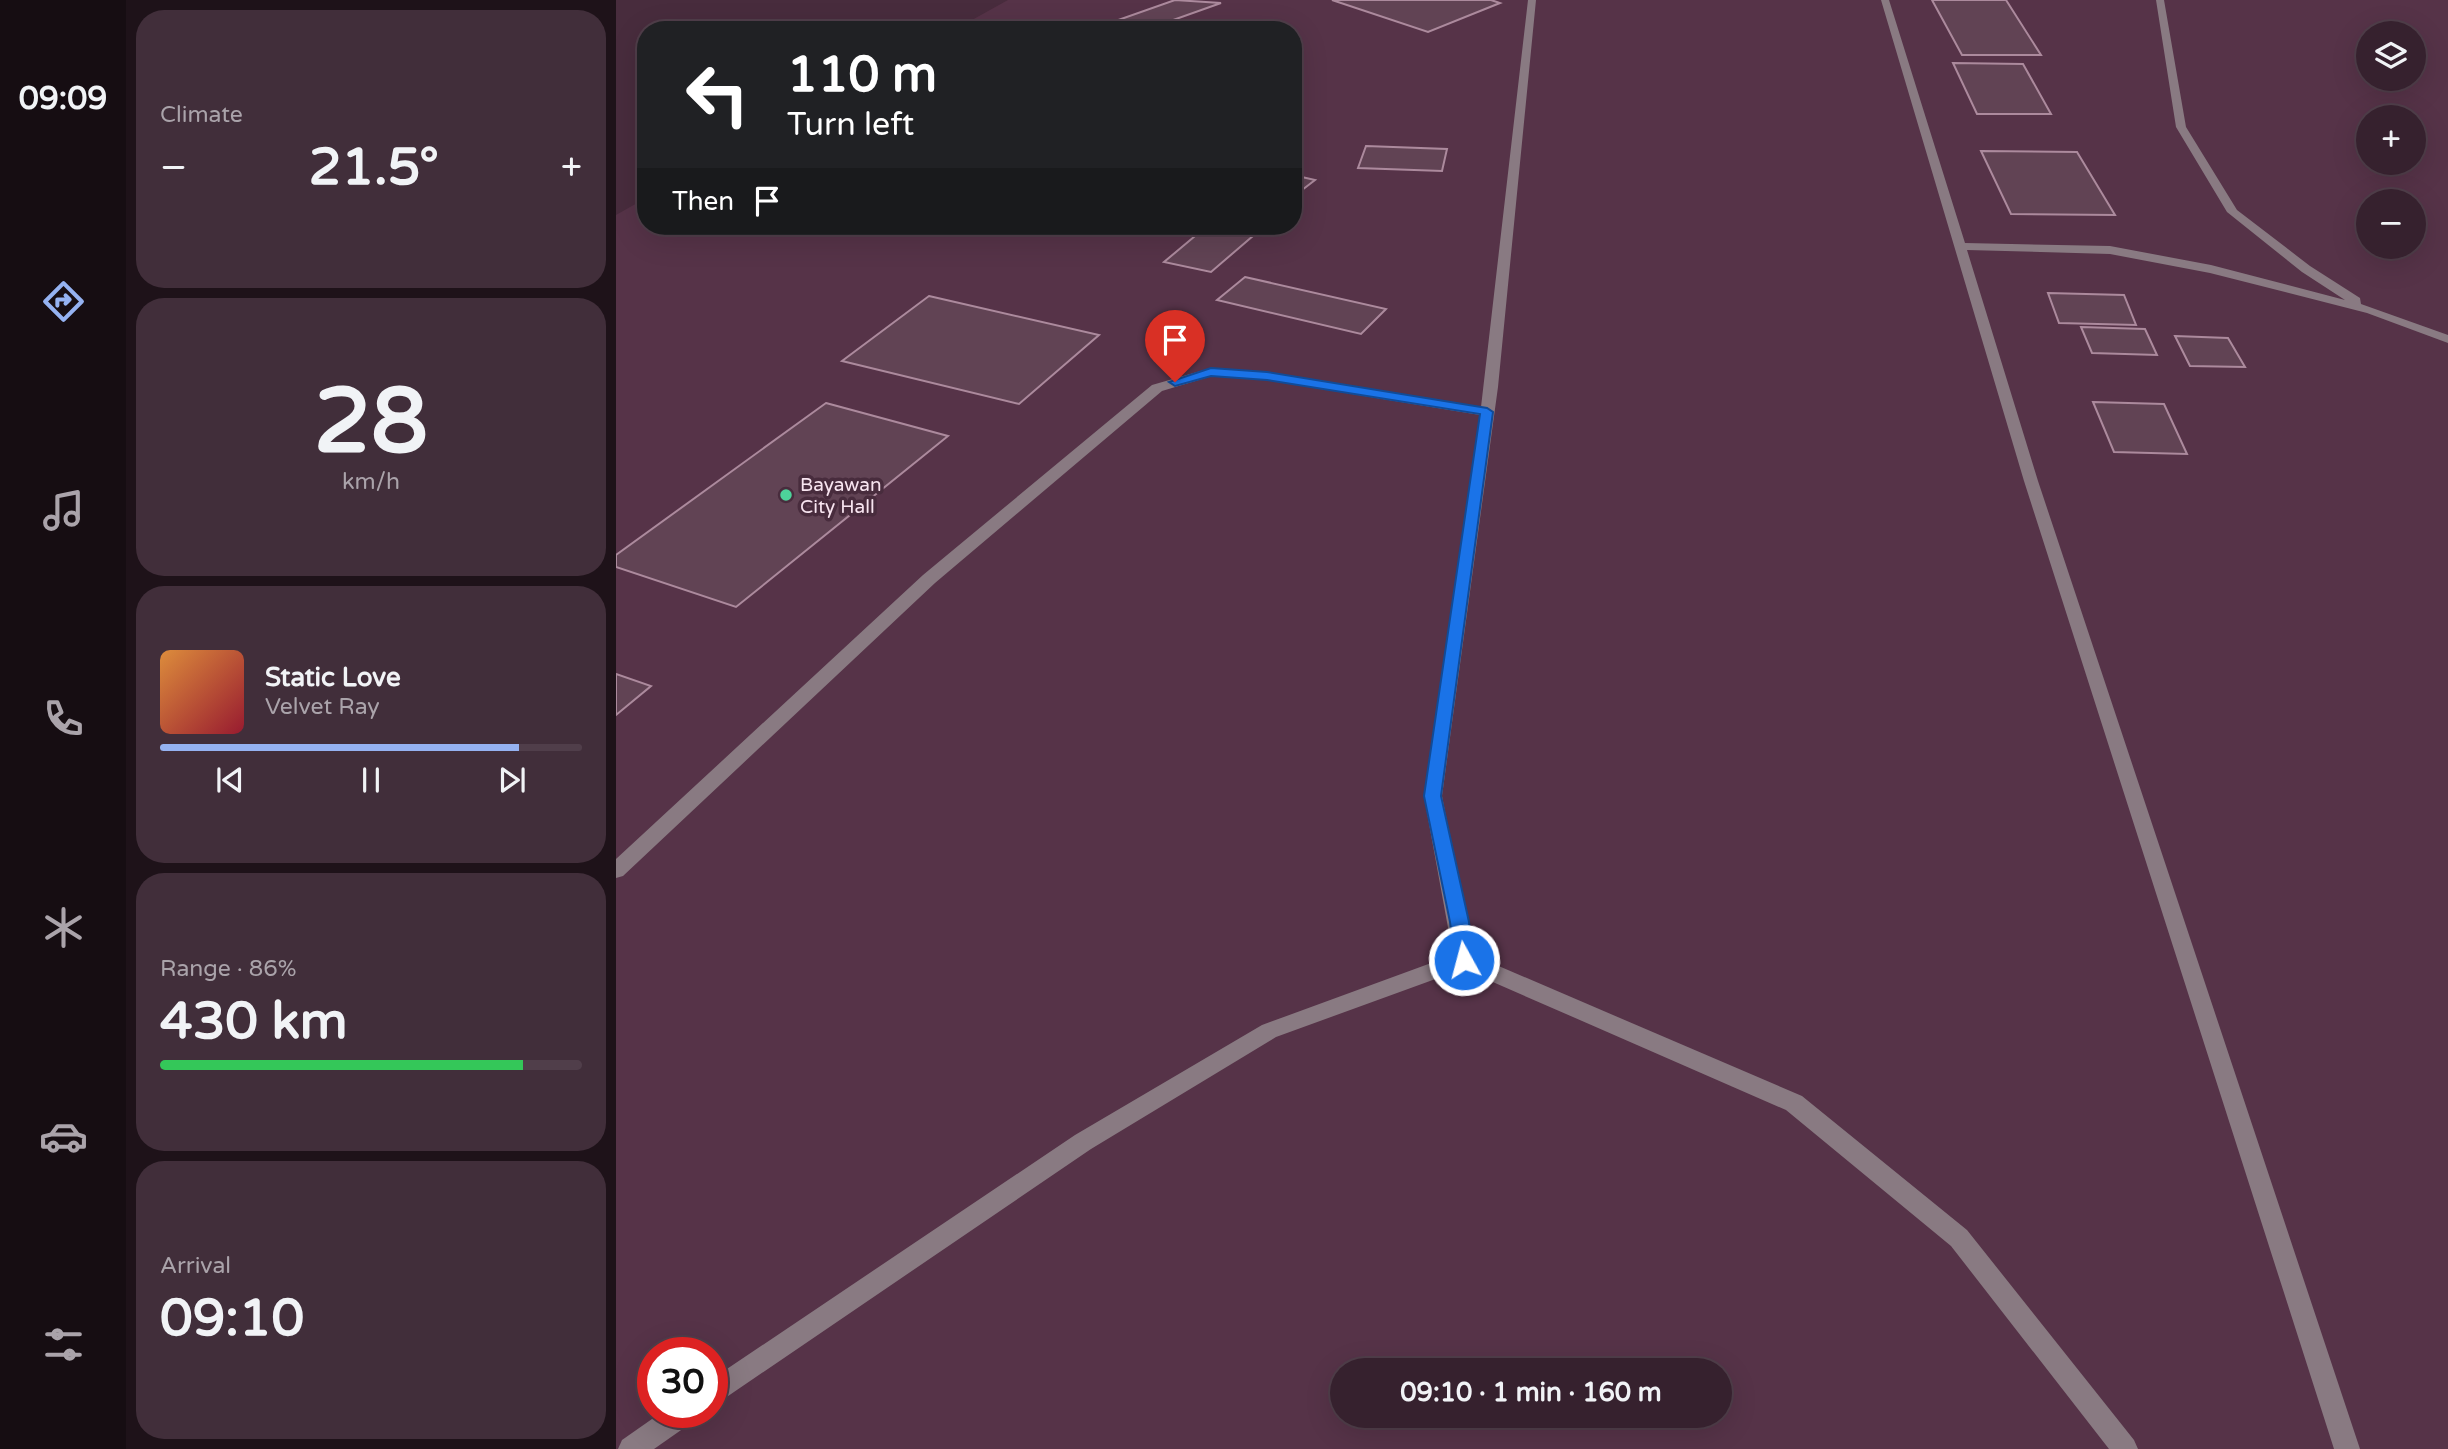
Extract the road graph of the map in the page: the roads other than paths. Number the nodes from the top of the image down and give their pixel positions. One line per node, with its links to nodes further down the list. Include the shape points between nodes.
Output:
1 (1532, 0): 7 (street)
2 (1885, 0): 4 (street)
3 (2161, 0): 5 (street, via 2181,127 2234,212 2306,269)
4 (1958, 246): 5 (street, via 2110,250 2211,269); 14 (street)
5 (2371, 310): 6 (street)
6 (2448, 339)
7 (1487, 412): 8 (street, via 1255,375 1211,372 1157,388 929,579); 9 (street, via 1433,796)
8 (616, 871)
9 (1464, 960): 10 (street, via 1269,1031 1083,1142); 13 (street, via 1794,1103 1959,1238)
10 (728, 1383)
11 (662, 1428): 12 (street)
12 (631, 1449)
13 (2124, 1449)
14 (2347, 1449)

